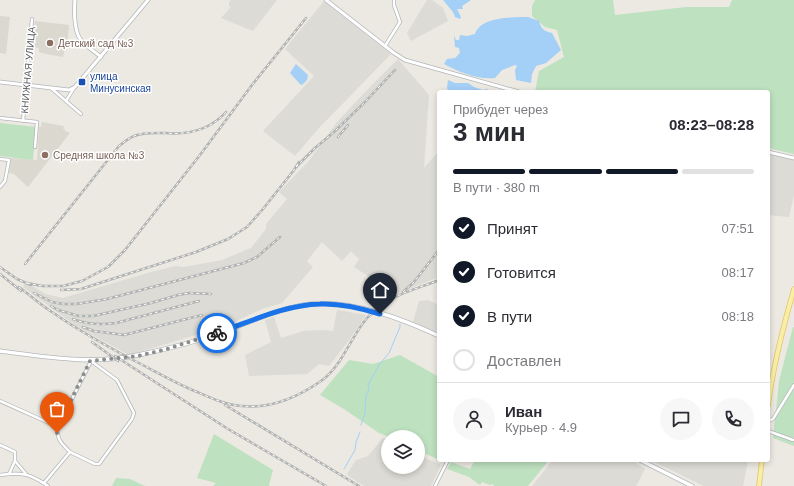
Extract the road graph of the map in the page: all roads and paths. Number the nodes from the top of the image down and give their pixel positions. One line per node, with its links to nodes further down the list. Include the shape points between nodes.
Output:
1 (75, 0): 7 (street, via 74,11 79,37)
2 (148, 0): 7 (street)
3 (326, 0): 6 (street)
4 (394, 0): 6 (street, via 400,22)
5 (32, 19): 9 (street, КНИЖНАЯ УЛИЦА)
6 (385, 46): 12 (street, via 412,63)
7 (101, 57): 10 (street)
8 (0, 82): 9 (street)
9 (26, 85): 11 (street); 16 (street, КНИЖНАЯ УЛИЦА)
10 (75, 87): 11 (street, via 69,90); 13 (street)
11 (50, 88): 13 (street)
12 (512, 90)
13 (66, 101): 14 (street)
14 (81, 114)
15 (0, 118): 16 (street)
16 (23, 121): 17 (street, via 37,122)
17 (35, 147)
18 (770, 152): 19 (street)
19 (794, 158)
20 (0, 159): 21 (street, via 9,160 5,181)
21 (0, 186)
22 (794, 289): 26 (main road)
23 (437, 335): 25 (main road, via 402,320 372,312 333,304 314,304 275,312 167,349)
24 (0, 351): 25 (main road)
25 (90, 361): 30 (street); 34 (street, via 117,380 134,413 99,464)
26 (770, 385)
27 (794, 385): 29 (street)
28 (0, 401): 30 (street)
29 (770, 420)
30 (58, 427): 34 (street, via 58,440)
31 (770, 432): 32 (street)
32 (794, 439)
33 (0, 445): 35 (street, via 15,452)
34 (70, 452): 42 (street)
35 (15, 460): 39 (street); 40 (street)
36 (447, 462): 44 (street)
37 (644, 462): 45 (main road)
38 (762, 462): 46 (main road)
39 (9, 474): 40 (street); 41 (street)
40 (27, 474): 42 (street)
41 (0, 475)
42 (44, 483): 43 (street)
43 (48, 486)
44 (435, 486)
45 (692, 486)
46 (759, 486)

